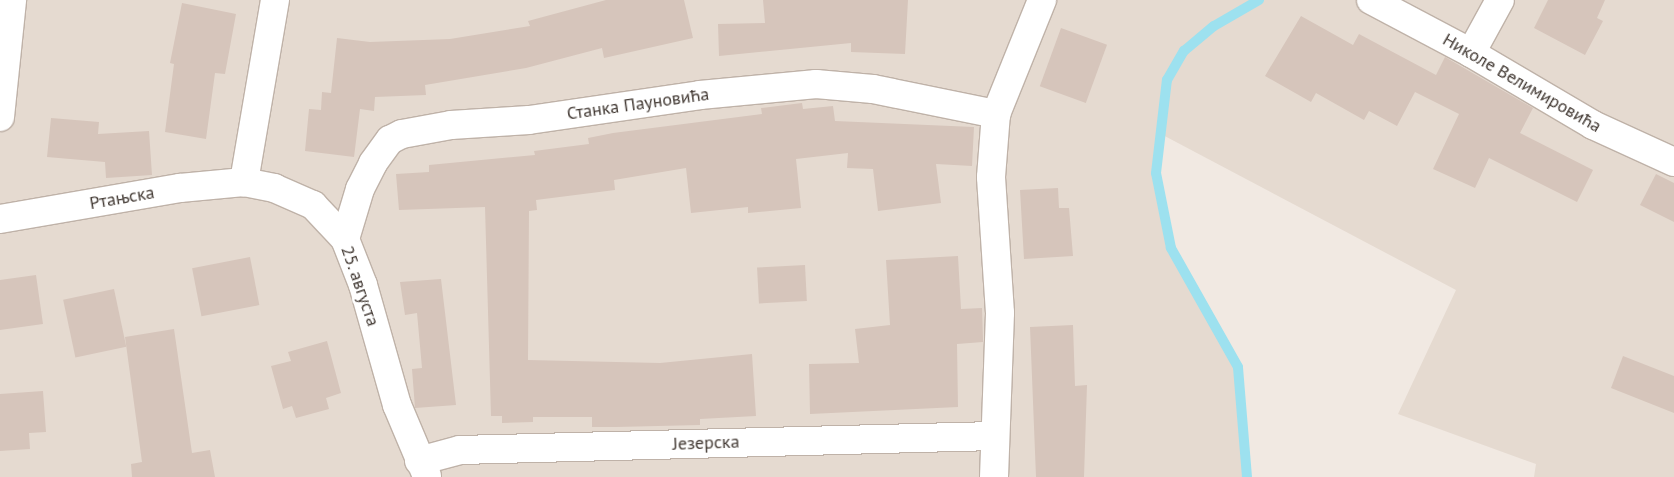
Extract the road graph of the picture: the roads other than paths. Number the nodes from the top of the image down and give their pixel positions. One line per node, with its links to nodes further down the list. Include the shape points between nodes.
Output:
1 (12, 0): 8 (street)
2 (275, 0): 10 (street)
3 (1042, 0): 7 (street)
4 (1372, 0): 6 (street, Николе Велимировића)
5 (1500, 0): 6 (street)
6 (1471, 52): 9 (street, Николе Велимировића, via 1592,125)
7 (996, 114): 12 (street, Станка Пауновића, via 873,89 816,84 700,95 528,120 451,125 402,134 390,140 373,163 360,189); 13 (street, via 991,177 1000,313)
8 (0, 117)
9 (1674, 162)
10 (244, 182): 11 (street, Ртањска, via 180,188); 12 (street, 25. августа, via 274,188 313,205)
11 (0, 219)
12 (345, 239): 14 (street, 25. августа, via 363,285 397,405)
13 (994, 436): 14 (street, Језерска, via 460,450); 15 (street)
14 (423, 469)
15 (994, 477)

